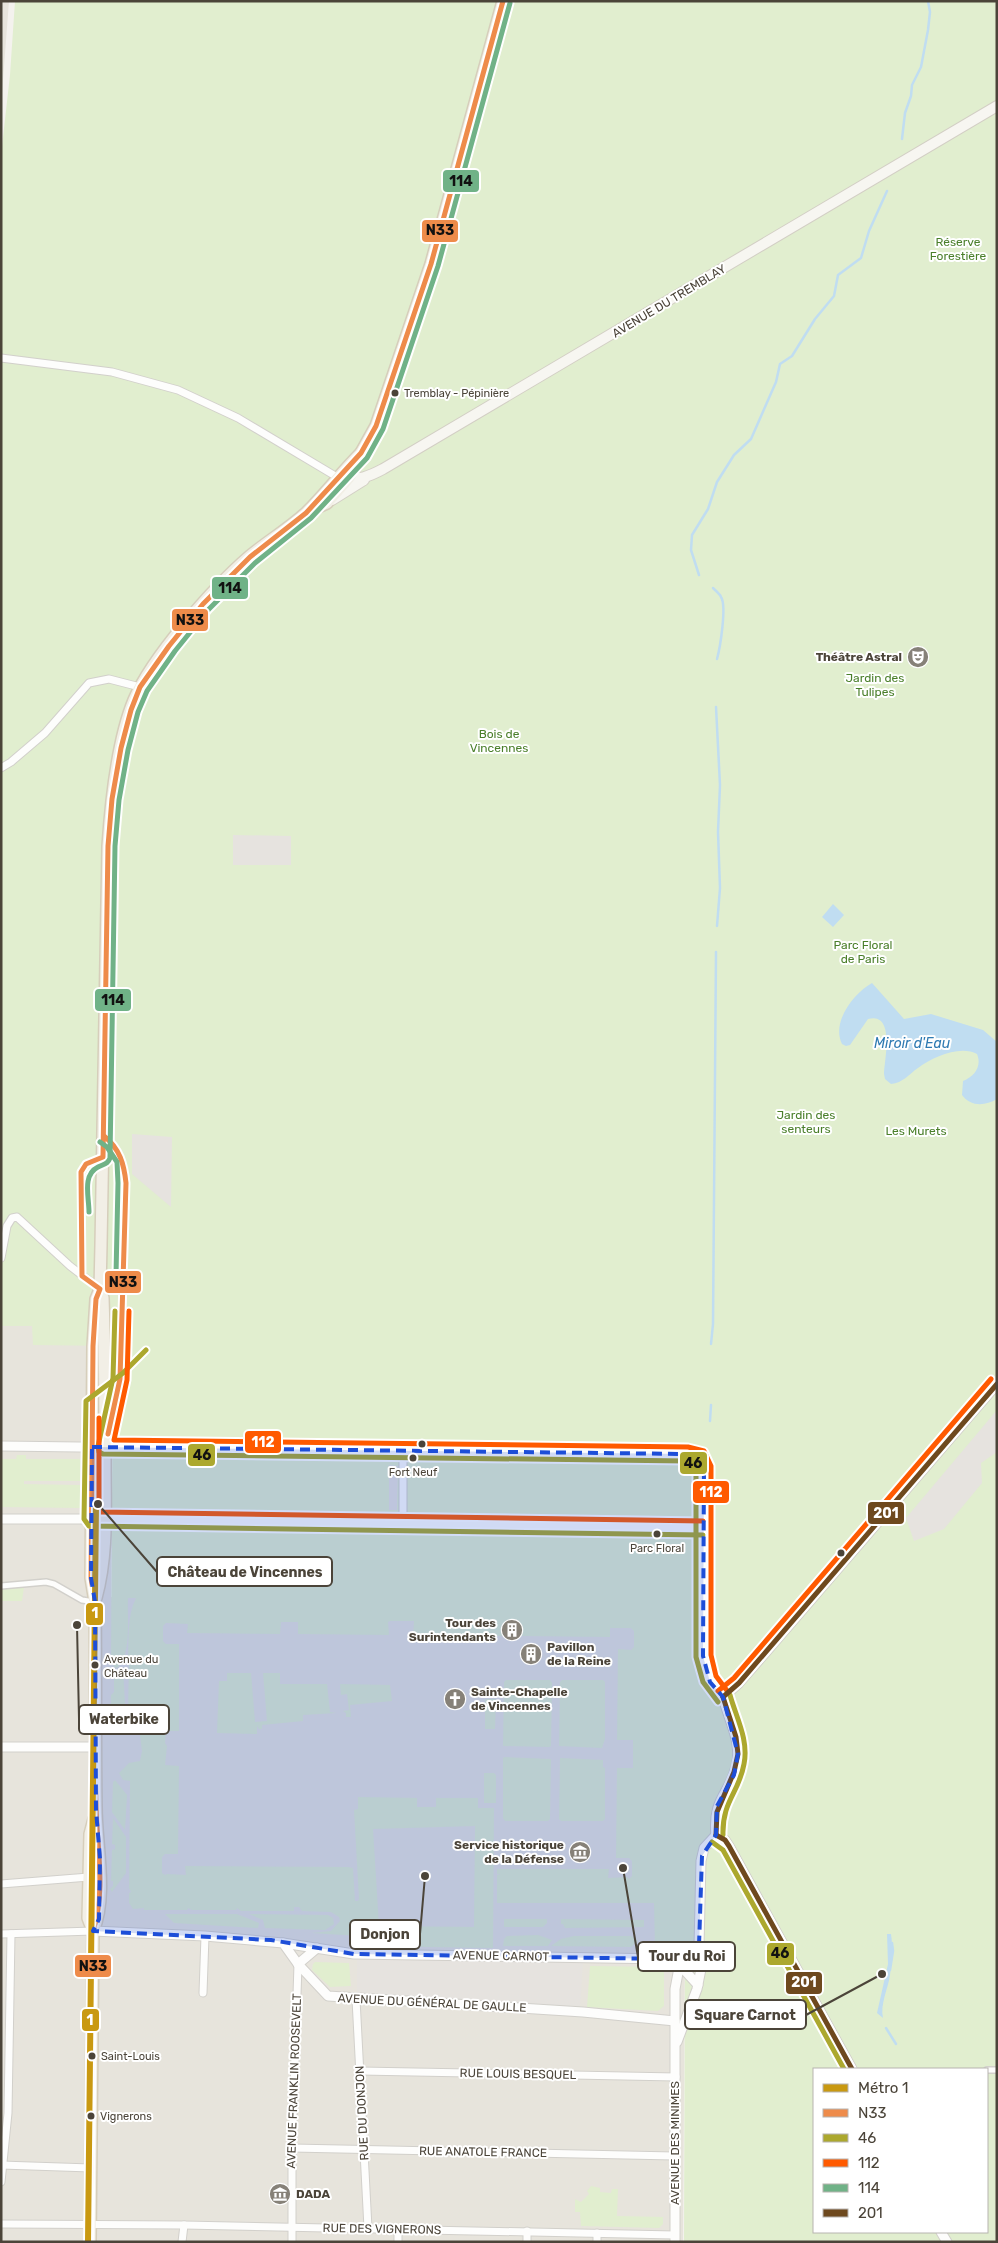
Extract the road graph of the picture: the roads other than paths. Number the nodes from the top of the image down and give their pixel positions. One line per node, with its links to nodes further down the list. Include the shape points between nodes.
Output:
1 (503, 1): 5 (main road, via 431,264 379,418 358,463)
2 (997, 106): 4 (main road, AVENUE DU TREMBLAY)
3 (1, 358): 5 (street, via 112,372 178,390 238,418)
4 (370, 477): 5 (main road, AVENUE DU TREMBLAY); 6 (main road)
5 (342, 478): 6 (main road); 7 (main road)
6 (327, 503): 7 (main road)
7 (306, 513): 8 (main road, via 250,557 203,604)
8 (140, 687): 9 (street, via 109,679 89,683 45,733); 11 (main road, via 121,748 108,846)
9 (1, 768)
10 (1, 1258): 11 (street, via 7,1226 12,1218 18,1218)
11 (100, 1289): 14 (main road, via 96,1299 92,1346); 15 (main road)
12 (997, 1384): 24 (street)
13 (1, 1446): 14 (street)
14 (92, 1447): 15 (street); 17 (main road)
15 (109, 1447): 16 (street); 19 (main road)
16 (403, 1451): 20 (street); 21 (street, via 688,1454 700,1458 704,1466)
17 (92, 1519): 18 (street); 19 (street); 23 (main road, via 91,1578)
18 (1, 1520)
19 (109, 1520): 20 (street); 23 (main road, via 102,1577)
20 (403, 1524): 21 (street)
21 (703, 1528): 24 (street, via 703,1656 710,1682)
22 (1, 1586): 23 (street, via 54,1584 82,1600)
23 (95, 1602): 26 (main road)
24 (723, 1698): 28 (street, via 738,1754 734,1775 717,1806)
25 (1, 1747): 26 (street)
26 (96, 1747): 27 (main road)
27 (96, 1810): 29 (main road, via 90,1834); 31 (main road, via 100,1859 98,1919)
28 (716, 1835): 36 (street, AVENUE DES MINIMES, via 704,1848 700,1867); 45 (street, via 729,1846)
29 (89, 1877): 30 (street); 31 (main road, via 88,1918)
30 (1, 1884)
31 (94, 1931): 33 (street); 34 (street); 52 (main road)
32 (1, 1934): 33 (street)
33 (10, 1934): 51 (street, via 10,2057)
34 (205, 1936): 35 (street); 41 (street)
35 (282, 1943): 37 (street, AVENUE CARNOT); 38 (street, AVENUE DU GÉNÉRAL DE GAULLE)
36 (699, 1946): 39 (street, AVENUE DES MINIMES); 40 (street, AVENUE DES MINIMES, via 702,1955)
37 (317, 1948): 38 (street); 39 (street, AVENUE CARNOT, via 354,1954 668,1959 676,1961)
38 (298, 1964): 42 (street, AVENUE DU GÉNÉRAL DE GAULLE, via 328,1996); 48 (street, AVENUE FRANKLIN ROOSEVELT)
39 (682, 1968): 40 (street); 43 (street, AVENUE DES MINIMES, via 676,1979)
40 (698, 1985): 44 (street, AVENUE DES MINIMES)
41 (203, 1993)
42 (356, 1999): 43 (street, AVENUE DU GÉNÉRAL DE GAULLE, via 583,2012); 46 (street, RUE DU DONJON)
43 (675, 2021): 44 (street, AVENUE DES MINIMES)
44 (676, 2044): 47 (street, AVENUE DES MINIMES)
45 (851, 2068)
46 (360, 2071): 47 (street, RUE LOUIS BESQUEL); 49 (street, RUE DU DONJON)
47 (676, 2077): 50 (street, AVENUE DES MINIMES)
48 (292, 2148): 49 (street, RUE ANATOLE FRANCE); 57 (street, AVENUE FRANKLIN ROOSEVELT)
49 (363, 2150): 50 (street, RUE ANATOLE FRANCE); 58 (street, RUE DU DONJON)
50 (674, 2156): 62 (street, AVENUE DES MINIMES)
51 (2, 2165): 52 (street); 53 (street)
52 (91, 2168): 55 (main road)
53 (1, 2182)
54 (1, 2224): 55 (street, RUE DES VIGNERONS)
55 (90, 2224): 56 (street, RUE DES VIGNERONS); 63 (main road)
56 (184, 2225): 57 (street, RUE DES VIGNERONS); 64 (street)
57 (292, 2228): 58 (street, RUE DES VIGNERONS); 65 (street, AVENUE FRANKLIN ROOSEVELT)
58 (368, 2228): 59 (street, RUE DES VIGNERONS)
59 (398, 2229): 60 (street, RUE DES VIGNERONS); 66 (street)
60 (527, 2231): 61 (street, RUE DES VIGNERONS); 67 (street)
61 (597, 2233): 62 (street, RUE DES VIGNERONS); 68 (street)
62 (675, 2238)
63 (90, 2242)
64 (182, 2242)
65 (292, 2242)
66 (398, 2242)
67 (527, 2242)
68 (597, 2242)

